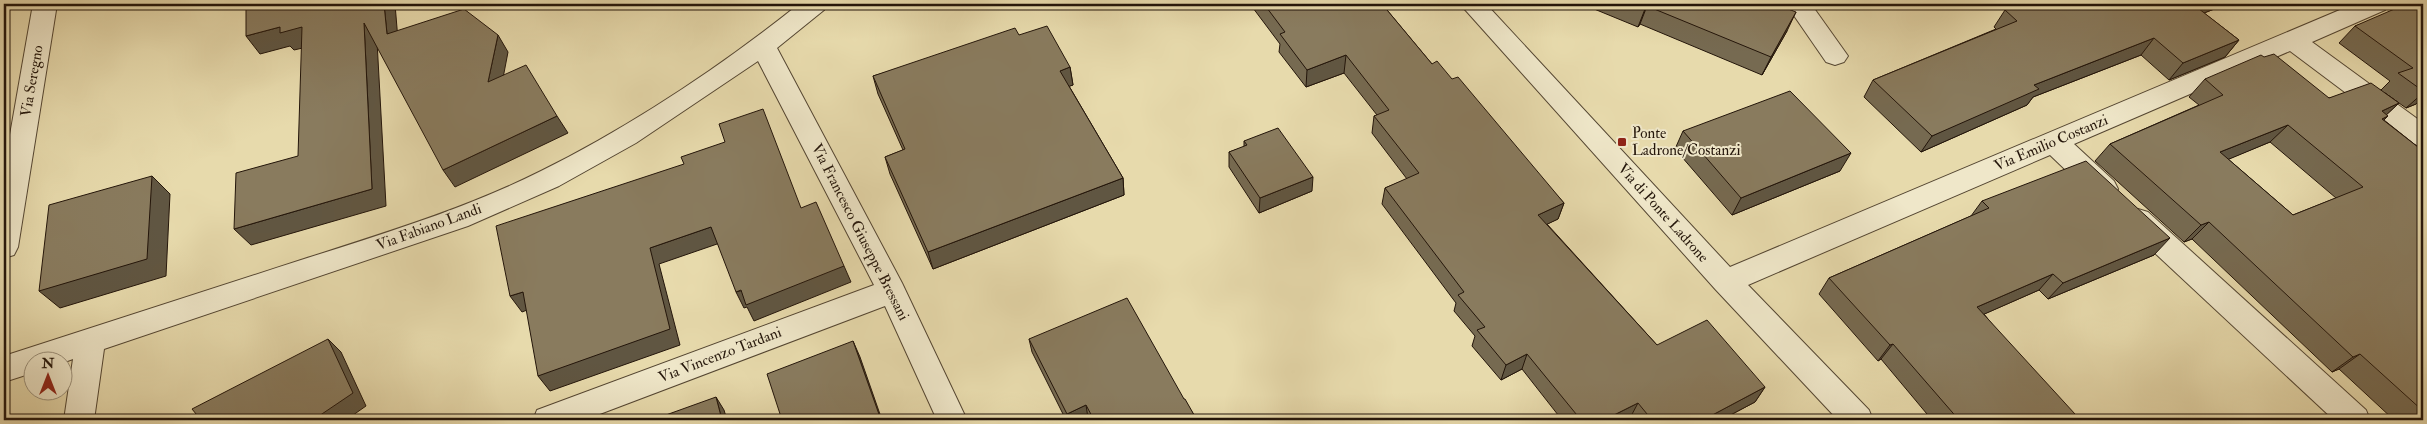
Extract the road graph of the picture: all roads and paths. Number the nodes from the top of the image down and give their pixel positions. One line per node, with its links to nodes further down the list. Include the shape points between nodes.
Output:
1 (45, 4): 11 (street, Via Seregno)
2 (815, 4): 7 (street, Via Fabiano Landi)
3 (1472, 4): 12 (street, Via di Ponte Ladrone)
4 (1798, 4): 8 (street)
5 (2376, 4): 6 (street, Via Emilio Costanzi)
6 (2292, 40): 9 (street); 10 (street, Via Emilio Costanzi)
7 (763, 46): 13 (street, Via Francesco Giuseppe Bressani); 14 (street, Via Fabiano Landi, via 627,136 549,179 458,218)
8 (1835, 56)
9 (2423, 137)
10 (2054, 142): 12 (street, Via Emilio Costanzi); 20 (street)
11 (4, 247)
12 (1726, 282): 19 (street, Via di Ponte Ladrone)
13 (892, 290): 17 (street, Via Vincenzo Tardani); 18 (street, Via Francesco Giuseppe Bressani)
14 (90, 342): 15 (street, Via Fabiano Landi); 16 (street)
15 (4, 369)
16 (79, 420)
17 (548, 420)
18 (952, 420)
19 (1858, 420)
20 (2355, 420)

